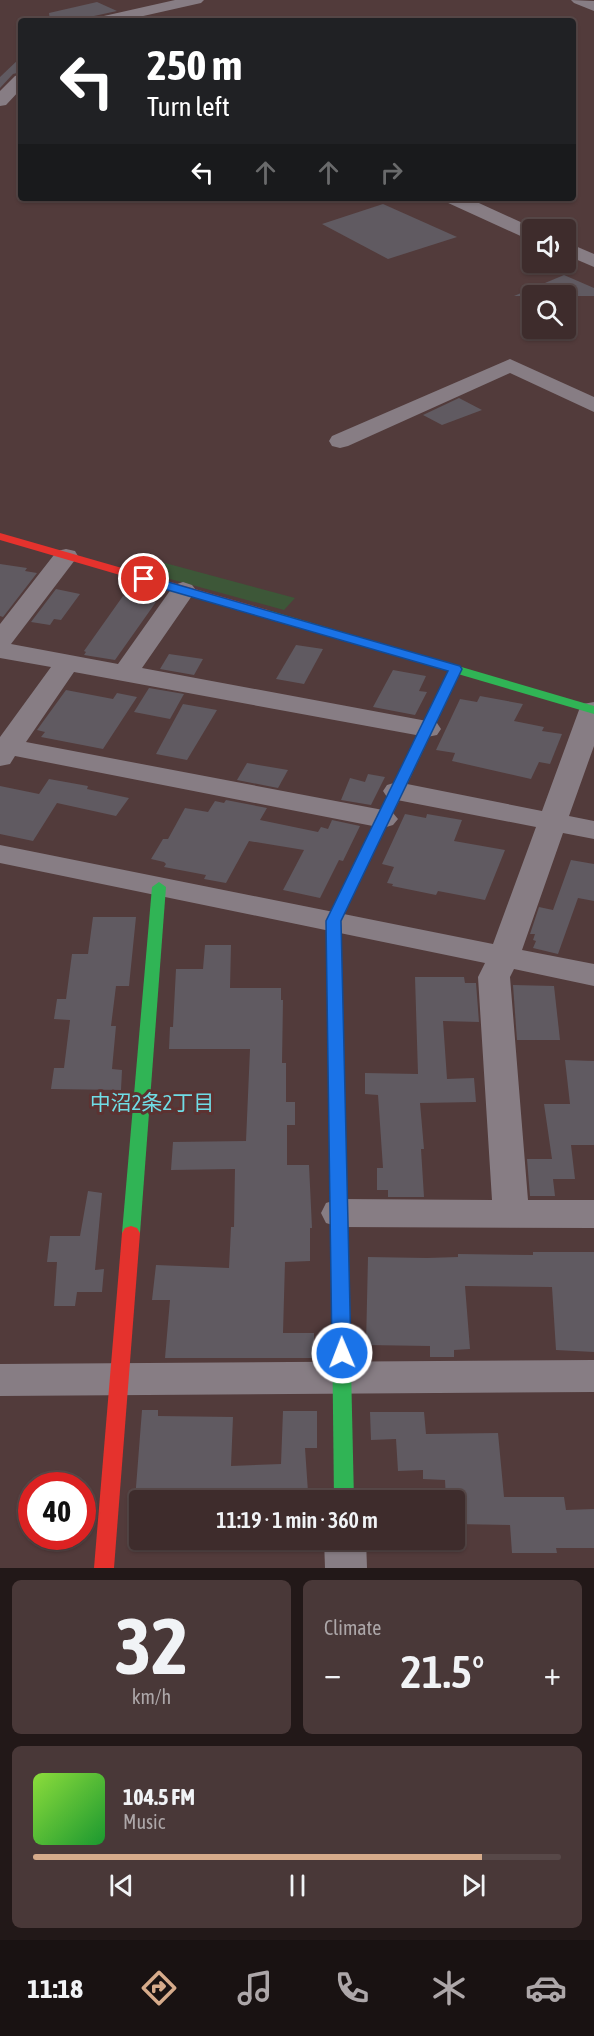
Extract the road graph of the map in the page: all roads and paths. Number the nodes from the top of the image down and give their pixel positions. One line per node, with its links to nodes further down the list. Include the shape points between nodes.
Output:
1 (196, 0): 4 (street)
2 (579, 0): 3 (street)
3 (594, 6)
4 (114, 18)
5 (18, 82): 6 (street)
6 (0, 100)
7 (460, 201): 8 (street)
8 (522, 229)
9 (576, 253): 10 (street)
10 (594, 261)
11 (591, 401): 12 (street, via 510,365)
12 (340, 441)
13 (0, 536): 14 (street)
14 (66, 556): 15 (street); 16 (street)
15 (183, 590): 19 (street); 20 (street)
16 (0, 641)
17 (0, 650): 18 (street)
18 (67, 663): 20 (street); 23 (street)
19 (456, 669): 21 (street); 22 (street)
20 (125, 674): 22 (street)
21 (594, 710): 26 (street)
22 (427, 729): 24 (street)
23 (3, 749): 25 (street)
24 (397, 791): 25 (street); 26 (street)
25 (383, 819): 30 (street)
26 (552, 823): 27 (street); 31 (street)
27 (594, 830)
28 (1, 860): 29 (street)
29 (159, 887): 30 (street); 38 (street)
30 (334, 921): 31 (street); 33 (street)
31 (504, 957): 32 (street); 34 (street, via 494,977)
32 (594, 975)
33 (339, 1213): 34 (street); 37 (street)
34 (511, 1214): 35 (street)
35 (594, 1214)
36 (594, 1376): 37 (street)
37 (342, 1377): 38 (street); 40 (street)
38 (120, 1378): 39 (street); 42 (street)
39 (0, 1380)
40 (344, 1490)
41 (345, 1550): 43 (street)
42 (104, 1568)
43 (346, 1568)

